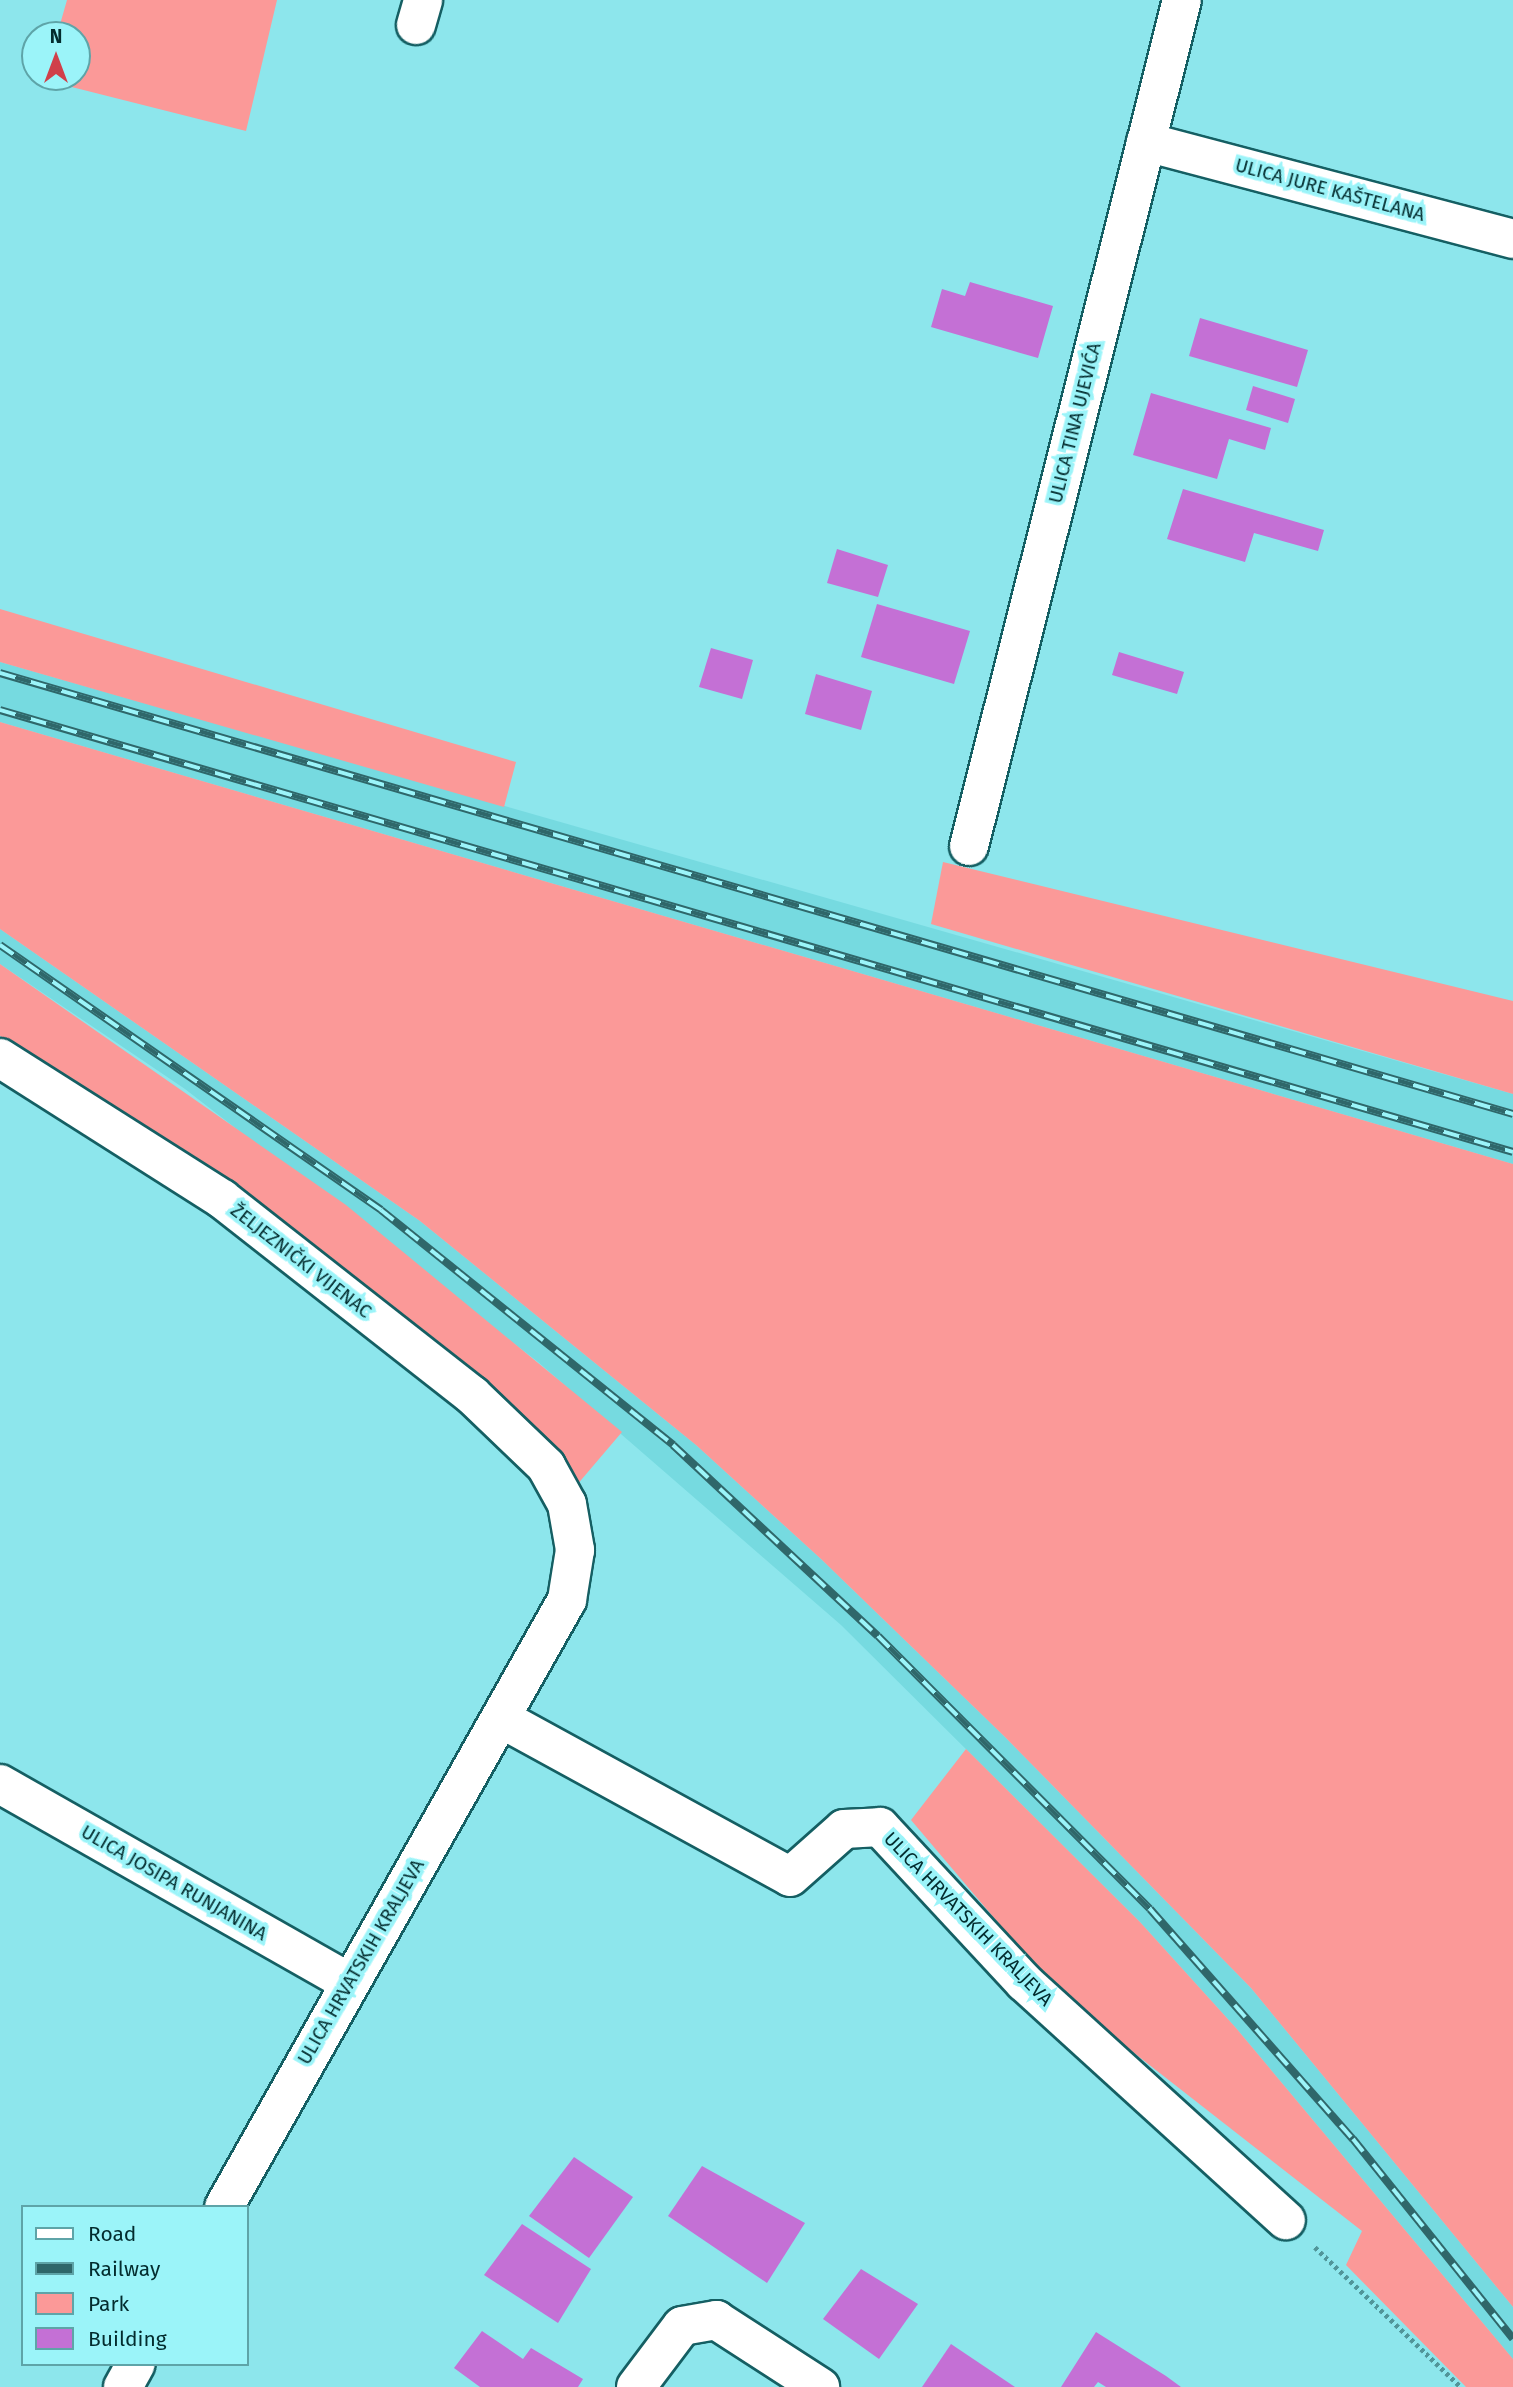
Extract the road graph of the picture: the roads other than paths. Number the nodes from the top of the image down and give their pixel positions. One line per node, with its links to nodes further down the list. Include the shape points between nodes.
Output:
1 (1182, 0): 2 (street, ULICA TINA UJEVIĆA)
2 (1146, 142): 3 (street, ULICA JURE KAŠTELANA); 4 (street, ULICA TINA UJEVIĆA)
3 (1513, 239)
4 (969, 846)
5 (0, 1058): 6 (street, ŽELJEZNIČKI VIJENAC, via 222,1199 461,1386 546,1466)
6 (567, 1504): 7 (street, ULICA HRVATSKIH KRALJEVA, via 575,1550 567,1600)
7 (502, 1719): 9 (street, ULICA HRVATSKIH KRALJEVA); 11 (street, ULICA HRVATSKIH KRALJEVA, via 790,1877 844,1829 880,1827 1024,1982)
8 (0, 1784): 9 (street, ULICA JOSIPA RUNJANINA)
9 (349, 1982): 10 (street, ULICA HRVATSKIH KRALJEVA)
10 (224, 2205)
11 (1286, 2220)
12 (135, 2366): 13 (street)
13 (123, 2387)
14 (636, 2387): 15 (street, via 682,2326 716,2320)
15 (820, 2387)

